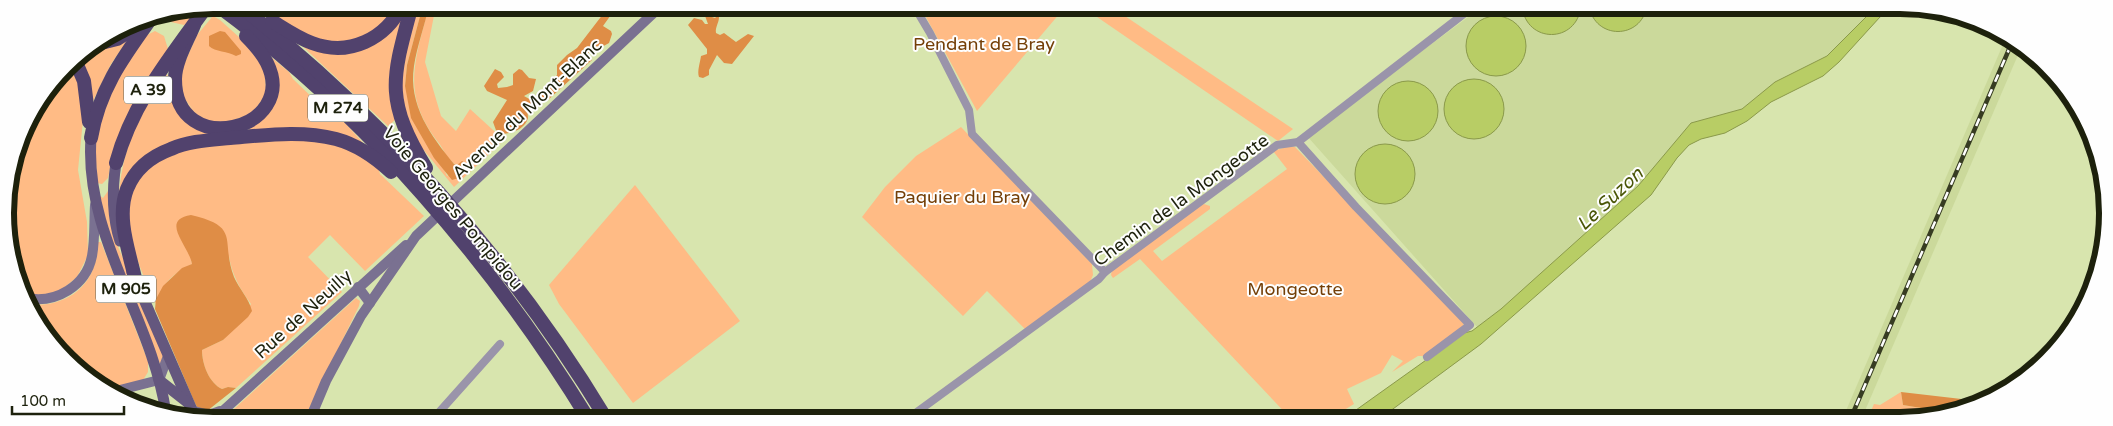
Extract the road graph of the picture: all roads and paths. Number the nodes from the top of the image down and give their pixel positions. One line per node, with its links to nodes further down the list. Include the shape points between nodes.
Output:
1 (202, 14): 11 (highway, A 39)
2 (232, 14): 11 (highway, via 263,57 272,77 267,103 243,126 224,130 205,126 182,106 176,72)
3 (235, 14): 19 (highway, Voie Georges Pompidou / M 274, via 347,116)
4 (238, 14): 17 (highway, Voie Georges Pompidou / M 274, via 288,44 336,86)
5 (260, 14): 6 (highway, via 312,43 342,48 375,38)
6 (397, 14)
7 (410, 14): 17 (highway, via 396,65 397,103 411,142)
8 (653, 14): 20 (main road, Avenue du Mont-Blanc)
9 (919, 14): 21 (street, via 970,110 972,134)
10 (1464, 14): 15 (street, Chemin de la Mongeotte)
11 (194, 25): 16 (highway, A 39, via 137,108 126,130)
12 (145, 26): 14 (highway, A 39, via 108,82 97,108)
13 (78, 67): 14 (highway, via 86,89)
14 (91, 138): 18 (main road, M 905, via 90,169)
15 (1298, 142): 21 (street, Chemin de la Mongeotte, via 1277,145); 28 (street, via 1470,324)
16 (116, 164): 22 (main road, M 905, via 114,214)
17 (445, 198): 38 (highway, Voie Georges Pompidou / M 274, via 526,299)
18 (95, 199): 24 (main road, via 93,249 83,276 57,296); 29 (main road, M 905, via 110,250)
19 (437, 213): 22 (highway, via 378,160 337,139 286,133 187,144 171,148 147,161 127,189 123,218); 37 (highway, Voie Georges Pompidou / M 274, via 507,300)
20 (416, 236): 23 (main road, Rue de Neuilly); 25 (main road, Avenue du Mont-Blanc)
21 (1105, 272): 39 (street, Chemin de la Mongeotte)
22 (135, 278): 27 (main road, M 905)
23 (358, 286): 25 (main road); 32 (main road, Rue de Neuilly)
24 (33, 298)
25 (370, 303): 35 (main road, Avenue du Mont-Blanc, via 326,381)
26 (500, 344): 36 (street)
27 (168, 356): 29 (main road); 33 (main road, M 905)
28 (1427, 357)
29 (159, 380): 30 (main road); 31 (main road, M 905); 33 (main road)
30 (121, 390)
31 (164, 406)
32 (224, 410): 34 (main road)
33 (193, 411)
34 (218, 412)
35 (313, 412)
36 (439, 412)
37 (584, 412)
38 (602, 412)
39 (917, 412)

